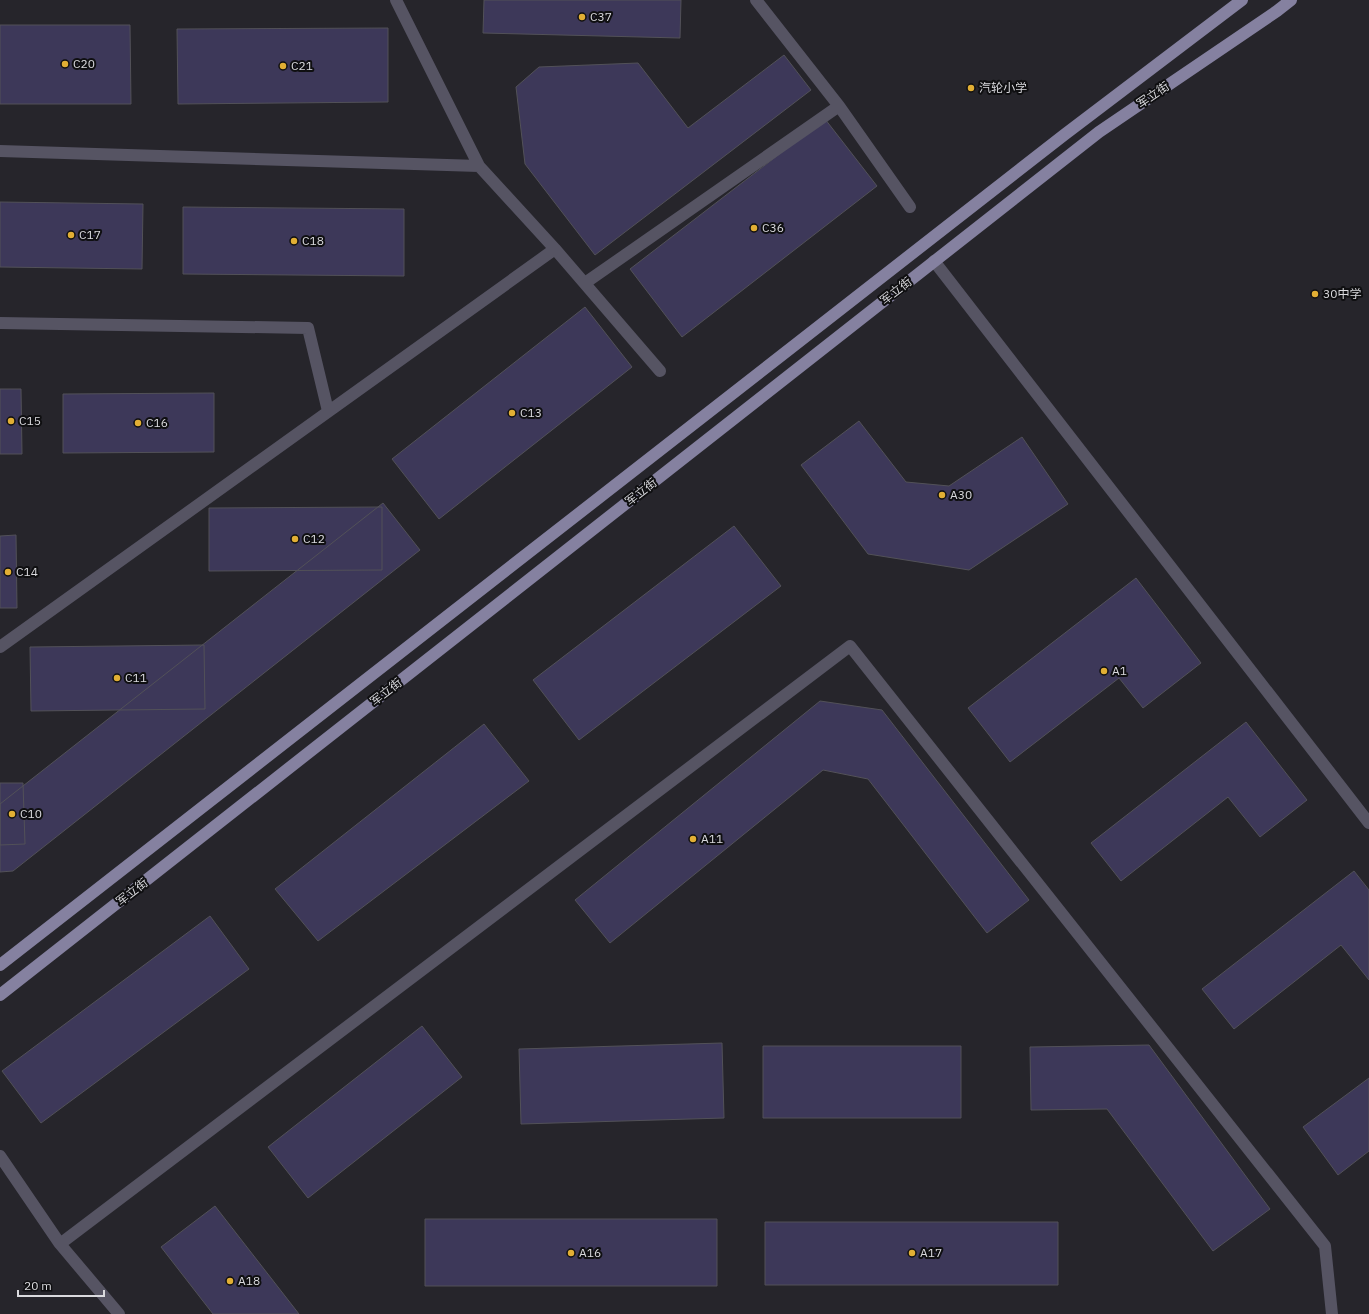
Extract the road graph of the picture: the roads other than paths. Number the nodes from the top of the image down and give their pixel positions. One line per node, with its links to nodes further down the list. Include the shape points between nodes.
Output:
1 (396, 0): 7 (street)
2 (756, 0): 5 (street)
3 (1242, 0): 17 (main road, 军立街, via 1064,135)
4 (1291, 0): 10 (main road, 军立街, via 1099,132)
5 (839, 106): 8 (street); 11 (street)
6 (0, 151): 7 (street)
7 (479, 166): 9 (street)
8 (910, 207)
9 (555, 249): 11 (street); 14 (street)
10 (934, 261): 16 (street); 18 (main road, 军立街)
11 (585, 283): 13 (street)
12 (0, 322): 14 (street, via 308,328)
13 (660, 370)
14 (328, 411): 15 (street)
15 (0, 647)
16 (1369, 823)
17 (0, 965)
18 (0, 995)
19 (0, 1156): 20 (street)
20 (60, 1244): 21 (street); 22 (street, via 850,646 1325,1246)
21 (119, 1314)
22 (1332, 1314)

